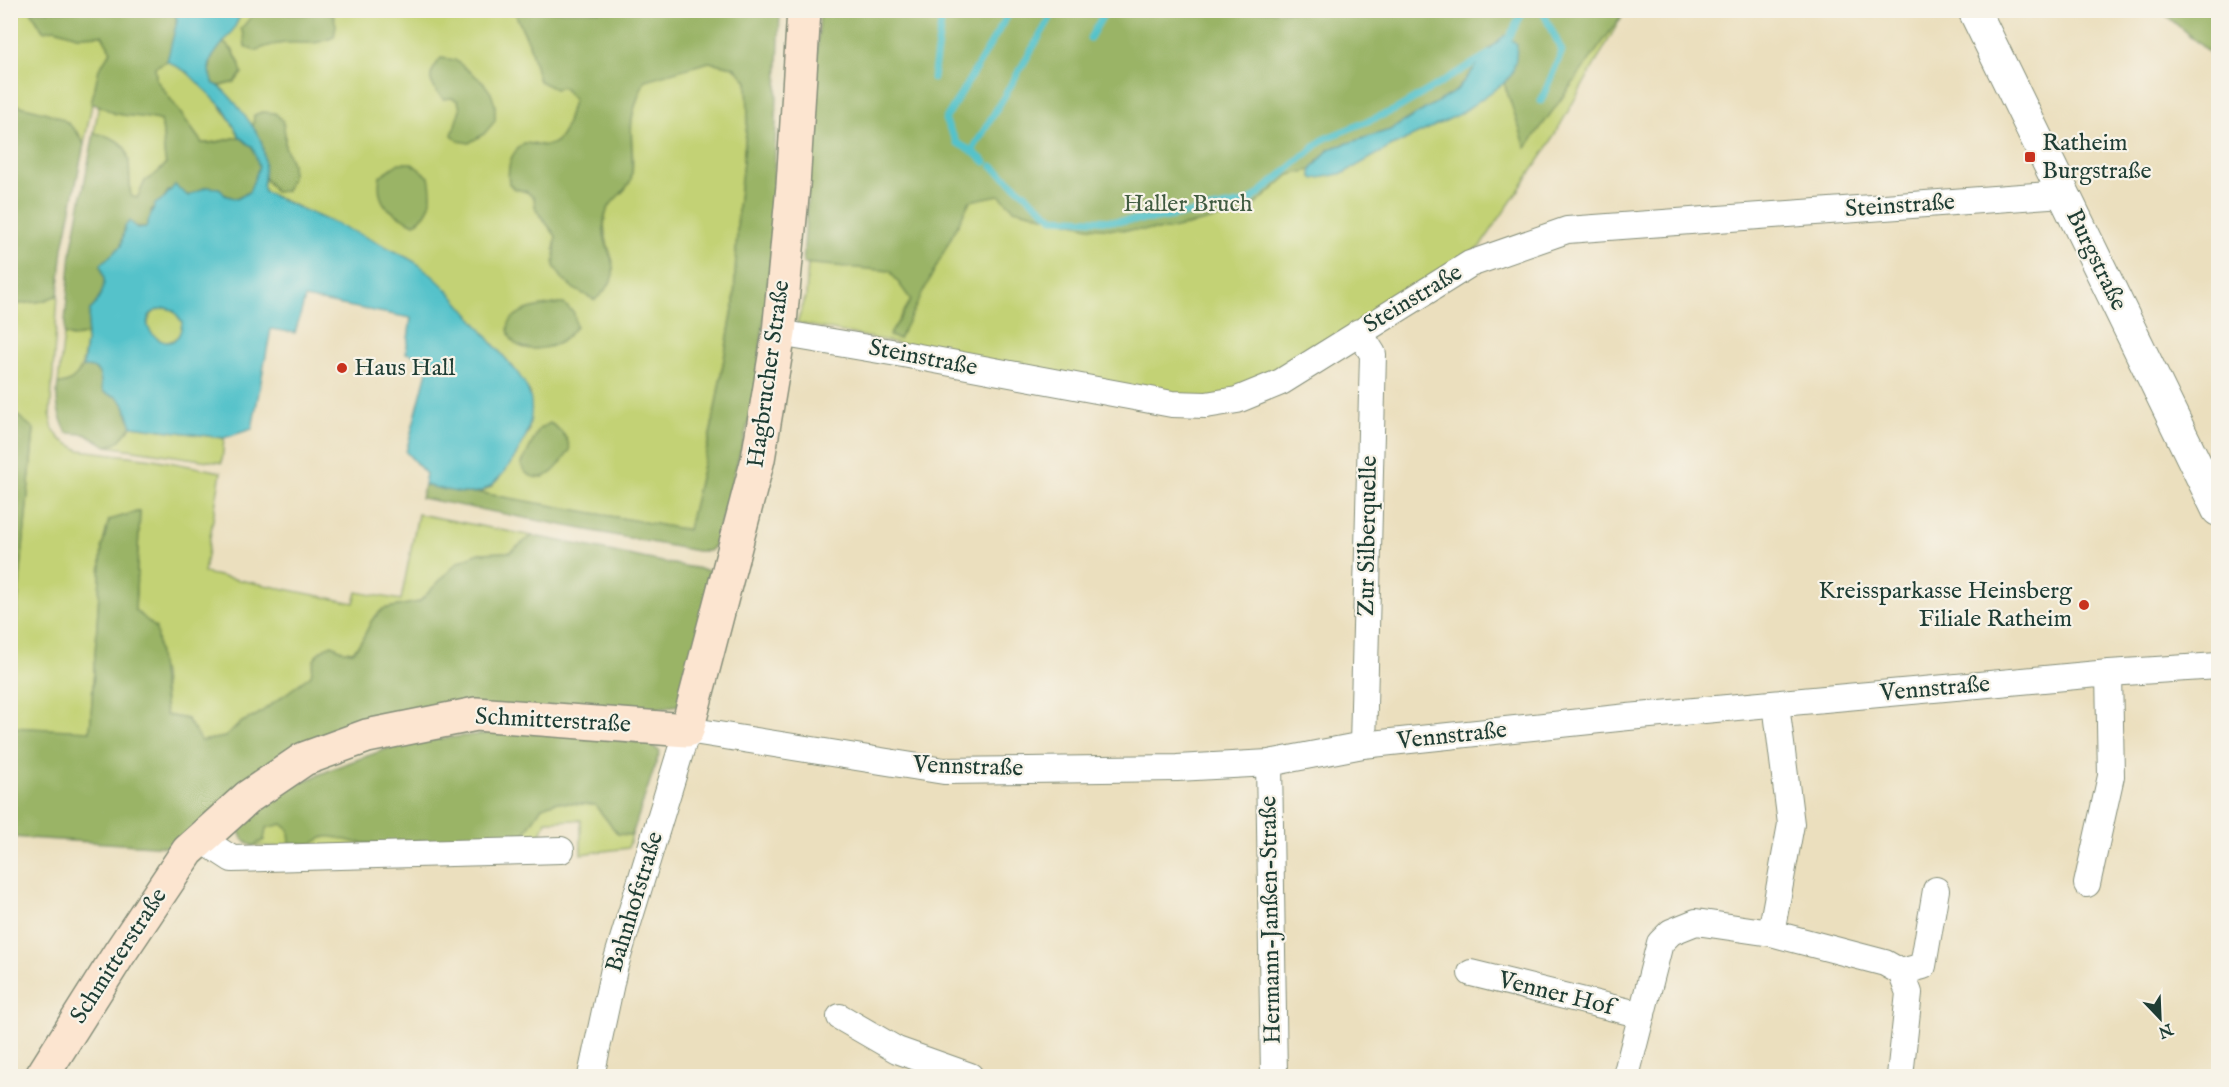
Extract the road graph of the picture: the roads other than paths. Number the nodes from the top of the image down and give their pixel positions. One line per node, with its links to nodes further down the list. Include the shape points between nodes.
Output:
1 (804, 10): 5 (main road, Hagbrucher Straße)
2 (1974, 10): 3 (street, Burgstraße)
3 (2063, 194): 4 (street, Steinstraße, via 1567,230 1470,264); 6 (street, Burgstraße)
4 (1359, 332): 5 (street, Steinstraße, via 1281,382 1237,400 1206,405 1172,404); 11 (street, Zur Silberquelle, via 1372,354)
5 (779, 333): 10 (main road, Hagbrucher Straße, via 758,459)
6 (2218, 510)
7 (2218, 666): 8 (street, Vennstraße)
8 (2109, 673): 9 (street, Vennstraße); 15 (street, via 2111,776)
9 (1776, 704): 11 (street, Vennstraße); 17 (street, via 1791,824)
10 (687, 730): 12 (street, Vennstraße, via 944,771); 13 (main road, Schmitterstraße, via 476,714 367,736 304,759 248,797); 23 (street, Bahnhofstraße, via 614,969)
11 (1363, 745): 12 (street, Vennstraße)
12 (1269, 763): 25 (street, Hermann-Janßen-Straße)
13 (201, 839): 14 (street, via 232,859); 22 (main road, Schmitterstraße, via 188,851 125,944)
14 (561, 850)
15 (2087, 884)
16 (1936, 890): 18 (street, via 1923,966)
17 (1771, 933): 18 (street, Venner Hof, via 1885,963); 20 (street, Venner Hof, via 1696,922 1671,932 1660,943)
18 (1901, 972): 27 (street, via 1909,993)
19 (1471, 973): 20 (street, Venner Hof)
20 (1641, 1015): 26 (street, Venner Hof)
21 (840, 1017): 24 (street, via 897,1050)
22 (42, 1077)
23 (591, 1077)
24 (970, 1077)
25 (1274, 1077)
26 (1626, 1077)
27 (1900, 1077)

